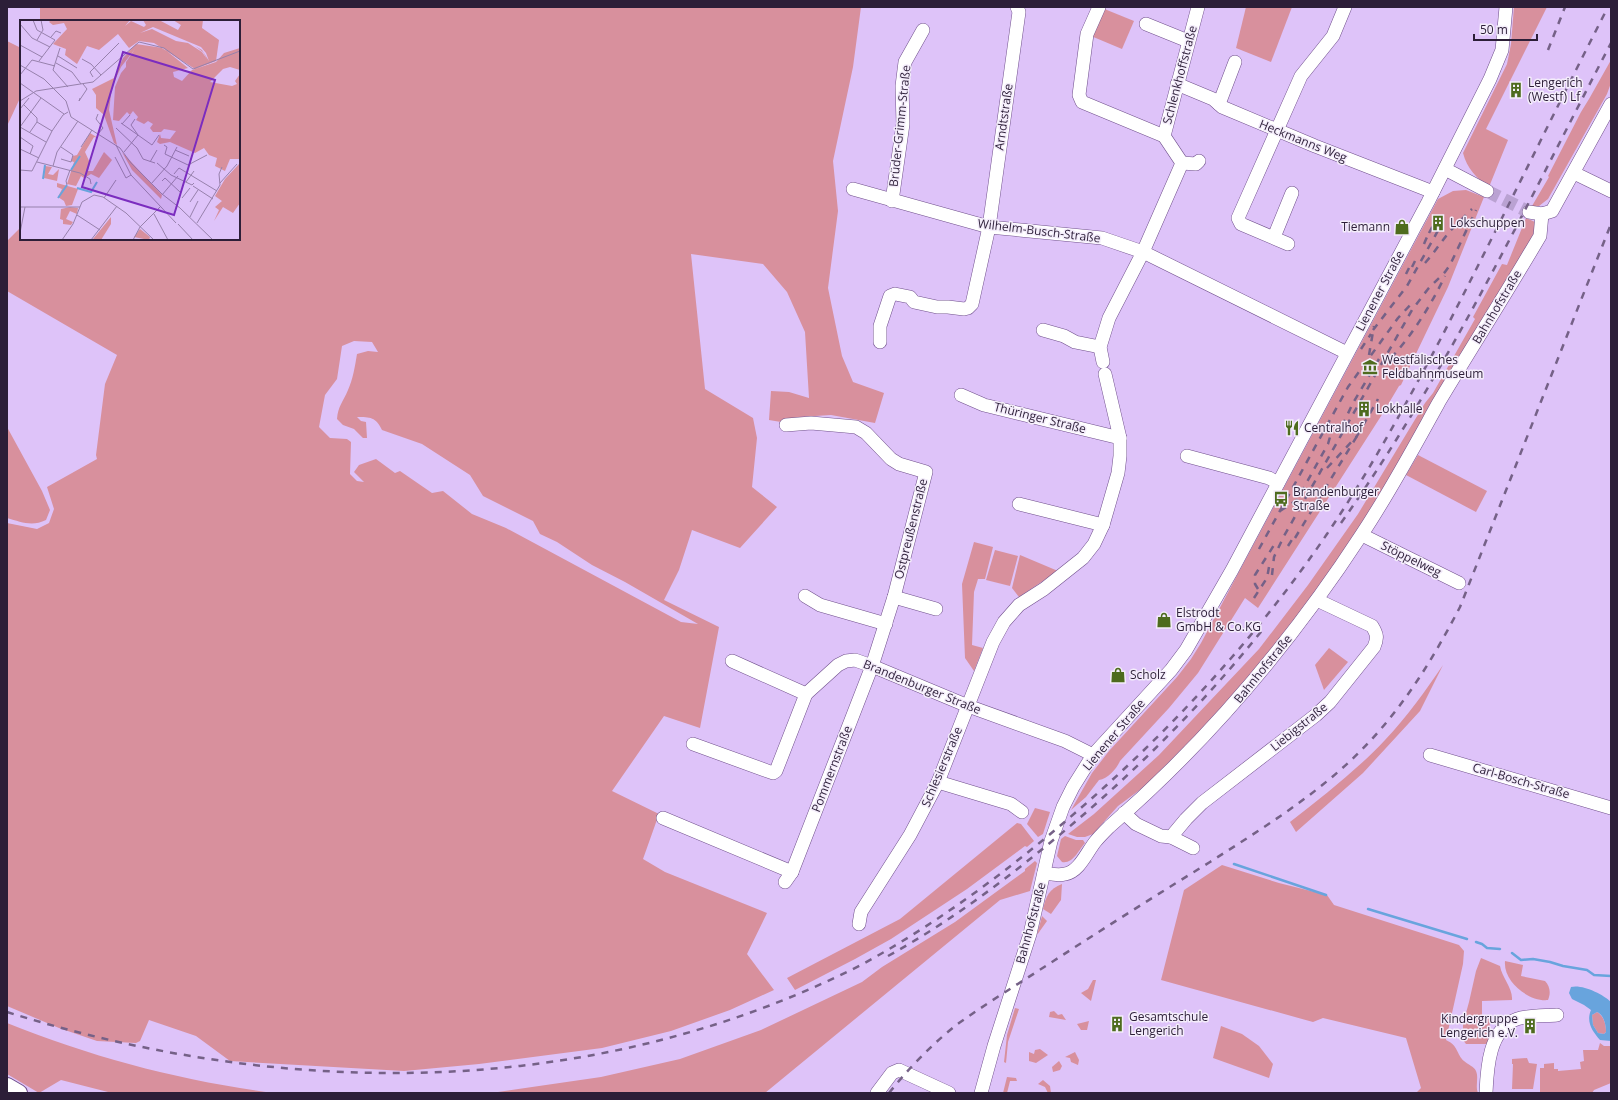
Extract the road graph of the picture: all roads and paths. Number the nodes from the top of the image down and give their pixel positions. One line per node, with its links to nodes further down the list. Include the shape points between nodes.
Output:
1 (1017, 7): 27 (street, Arndtstraße, via 1019,12)
2 (1099, 7): 14 (street, via 1087,34 1079,95 1082,102)
3 (1198, 7): 8 (street, Schlenkhoffstraße)
4 (1345, 7): 13 (street, via 1333,36 1301,76)
5 (1506, 7): 17 (street, Lienener Straße, via 1499,61)
6 (1146, 24): 8 (street)
7 (923, 30): 24 (street, Brüder-Grimm-Straße, via 905,62 902,86 903,124)
8 (1188, 41): 10 (street, Schlenkhoffstraße)
9 (1235, 62): 11 (street)
10 (1177, 84): 11 (street, Heckmanns Weg); 14 (street, Schlenkhoffstraße)
11 (1219, 104): 13 (street, Heckmanns Weg)
12 (1611, 104): 18 (street)
13 (1278, 130): 22 (street, Heckmanns Weg); 28 (street, via 1238,218 1241,224)
14 (1164, 136): 16 (street, Schlenkhoffstraße)
15 (1199, 161): 16 (street, via 1196,164)
16 (1182, 163): 30 (street)
17 (1445, 169): 20 (street); 22 (street, Lienener Straße)
18 (1574, 173): 21 (street); 26 (street, via 1552,211)
19 (853, 189): 24 (street, Wilhelm-Busch-Straße)
20 (1487, 191)
21 (1611, 191)
22 (1433, 192): 34 (street, Lienener Straße)
23 (1292, 193): 28 (street)
24 (892, 201): 27 (street, Wilhelm-Busch-Straße)
25 (1529, 212): 26 (street)
26 (1542, 214): 42 (street, Bahnhofstraße, via 1540,236)
27 (989, 227): 30 (street, Wilhelm-Busch-Straße, via 1102,238); 32 (street, Arndtstraße, via 972,304 964,309 937,307 914,302 910,297 895,294 890,296 880,326)
28 (1274, 238): 29 (street)
29 (1288, 244)
30 (1143, 252): 33 (street, Schlesierstraße, via 1109,318); 34 (street, Wilhelm-Busch-Straße)
31 (1043, 330): 33 (street, via 1075,342)
32 (880, 342)
33 (1100, 347): 37 (street, Schlesierstraße)
34 (1347, 353): 39 (street, Lienener Straße)
35 (961, 395): 37 (street, Thüringer Straße, via 984,405)
36 (786, 425): 45 (street, Ostpreußenstraße, via 811,423 856,427 866,433 891,459 926,472)
37 (1120, 438): 41 (street, Schlesierstraße, via 1118,473)
38 (1187, 456): 39 (street, via 1269,478)
39 (1278, 483): 54 (street, Lienener Straße, via 1193,639 1170,670)
40 (1019, 504): 41 (street)
41 (1103, 525): 52 (street, Schlesierstraße, via 1094,544 1083,558 1044,590 1019,605 1004,622 993,642)
42 (1362, 535): 43 (street, Stöppelweg); 46 (street, Bahnhofstraße)
43 (1459, 583)
44 (805, 596): 48 (street, via 820,605)
45 (894, 597): 47 (street); 48 (street, Ostpreußenstraße)
46 (1317, 600): 59 (street, Bahnhofstraße, via 1278,652 1232,706 1152,789); 61 (street, Liebigstraße, via 1372,626 1377,639 1374,647 1330,702 1202,803)
47 (936, 609)
48 (886, 624): 50 (street, Ostpreußenstraße)
49 (732, 661): 51 (street)
50 (872, 666): 51 (street, Brandenburger Straße, via 854,660 838,664); 52 (street, Brandenburger Straße); 60 (street, Pommernstraße, via 789,877)
51 (806, 694): 53 (street, Brandenburger Straße, via 776,772)
52 (968, 706): 54 (street, Brandenburger Straße, via 1065,741); 56 (street, Schlesierstraße)
53 (693, 744)
54 (1093, 755): 63 (street, Lienener Straße, via 1063,807 1051,841)
55 (1430, 755): 57 (street, Carl-Bosch-Straße)
56 (938, 782): 58 (street, via 1011,804); 64 (street, Schlesierstraße, via 910,835 861,912)
57 (1611, 808)
58 (1022, 812)
59 (1124, 813): 61 (street, via 1136,824); 63 (street, Bahnhofstraße, via 1097,839 1072,872)
60 (663, 818)
61 (1171, 838): 62 (street)
62 (1193, 848)
63 (1044, 873): 70 (street, Bahnhofstraße, via 1030,934)
64 (859, 924)
65 (1557, 1015): 71 (street, via 1518,1019 1500,1031 1490,1057)
66 (7, 1086): 67 (main road)
67 (19, 1093)
68 (877, 1093): 69 (street, via 892,1073 899,1070)
69 (949, 1093)
70 (981, 1093)
71 (1486, 1093)

